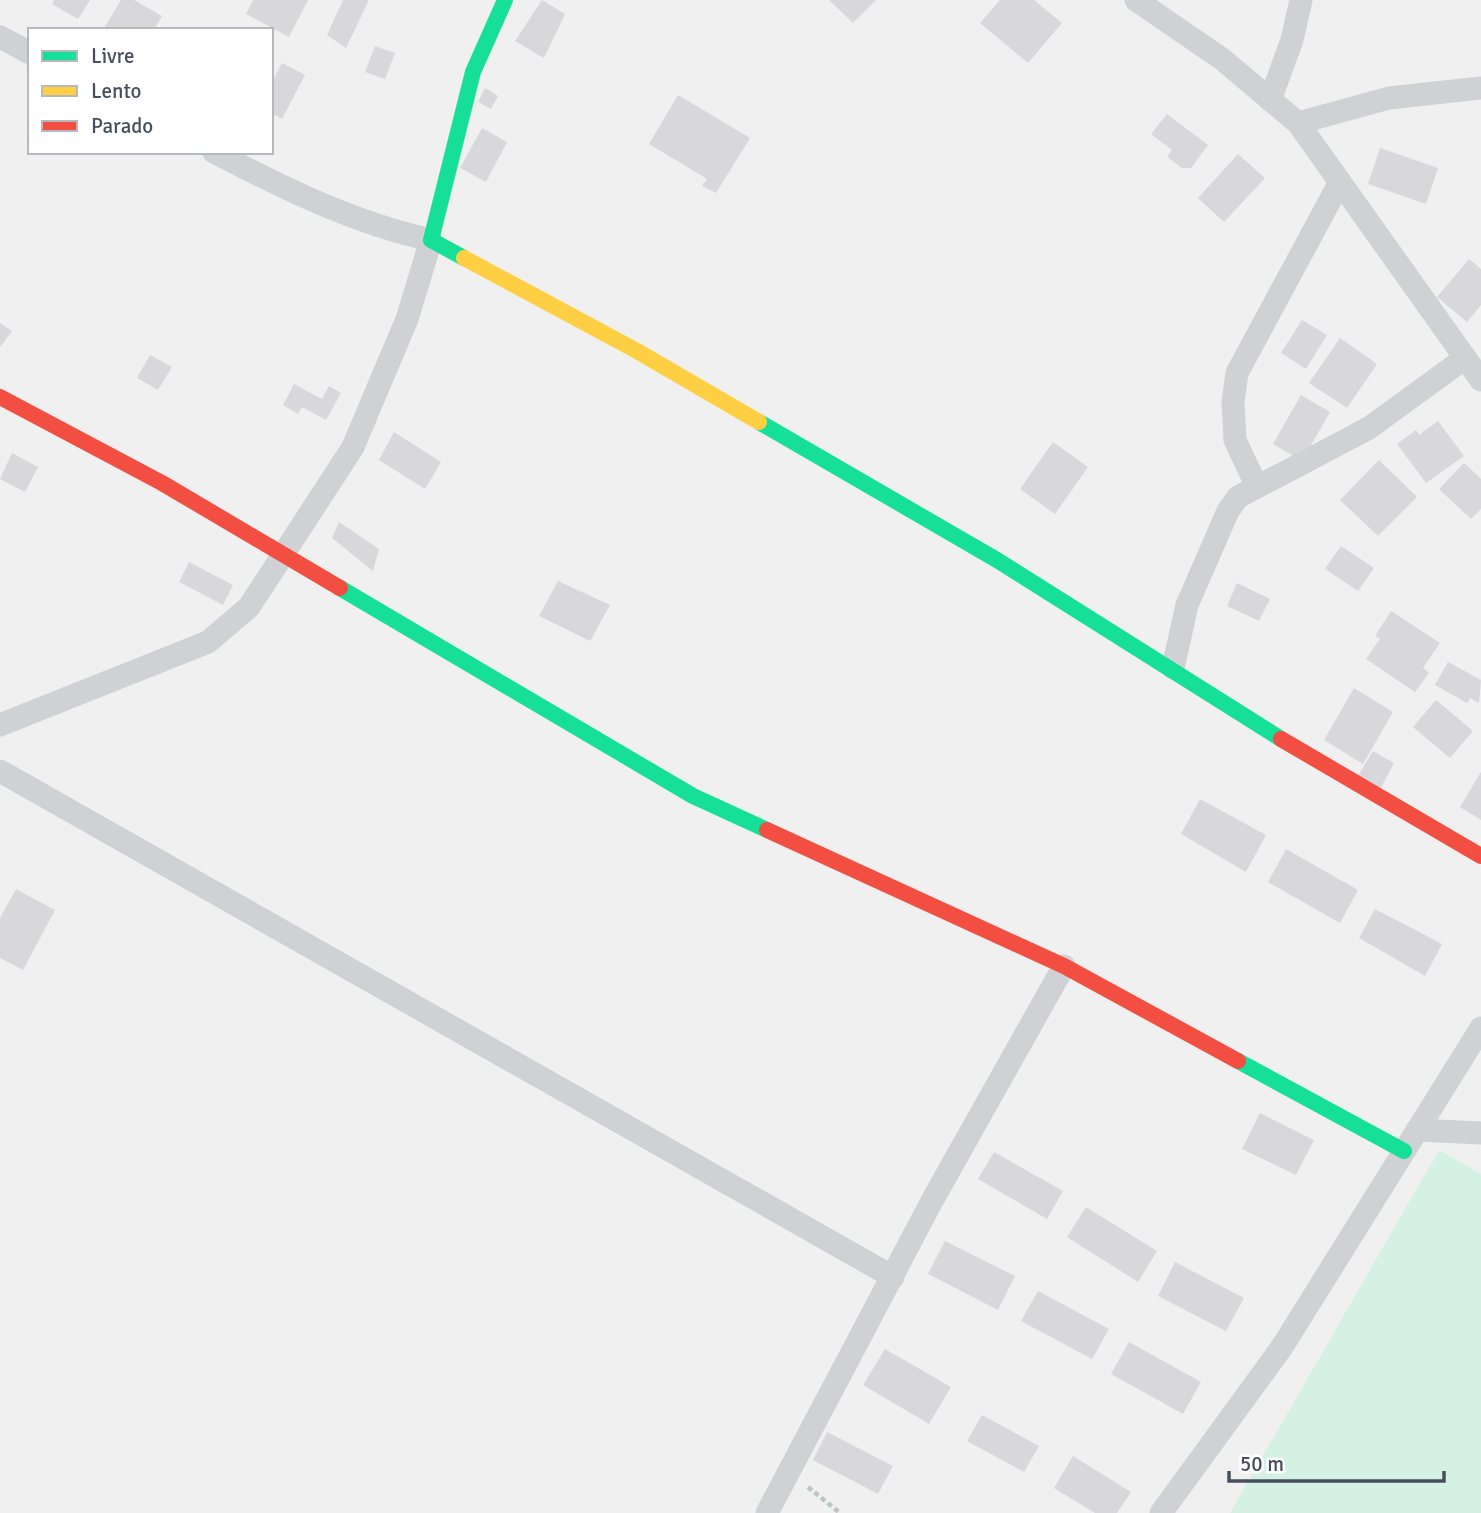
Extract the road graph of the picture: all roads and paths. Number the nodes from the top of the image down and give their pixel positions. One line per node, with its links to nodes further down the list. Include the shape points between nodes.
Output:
1 (505, 0): 11 (street, via 473,72)
2 (1136, 0): 7 (street, via 1222,59)
3 (1301, 0): 7 (street)
4 (0, 37): 5 (street)
5 (28, 53)
6 (1481, 88): 8 (street, via 1389,99)
7 (1270, 100): 8 (street)
8 (1298, 123): 10 (street)
9 (218, 154): 11 (street, via 286,190 366,222)
10 (1340, 182): 12 (street); 15 (street, via 1237,373 1235,440)
11 (430, 240): 16 (street, via 407,319 353,447); 17 (street, via 637,351)
12 (1465, 358): 13 (street); 15 (street, via 1369,428)
13 (1481, 380)
14 (0, 397): 16 (street, via 152,477)
15 (1256, 485): 17 (street, via 1237,497 1228,511 1187,605)
16 (284, 557): 18 (street, via 249,607 208,642); 21 (street, via 693,796)
17 (1173, 668): 20 (street, via 1325,767)
18 (0, 724)
19 (0, 771): 26 (street)
20 (1481, 856)
21 (1064, 966): 25 (street); 26 (street)
22 (1481, 1028): 23 (street)
23 (1417, 1130): 24 (street); 25 (street)
24 (1481, 1133)
25 (1404, 1151): 30 (street, via 1282,1347)
26 (892, 1277): 27 (street)
27 (790, 1472): 28 (street); 29 (path)
28 (767, 1513)
29 (840, 1513)
30 (1161, 1513)

